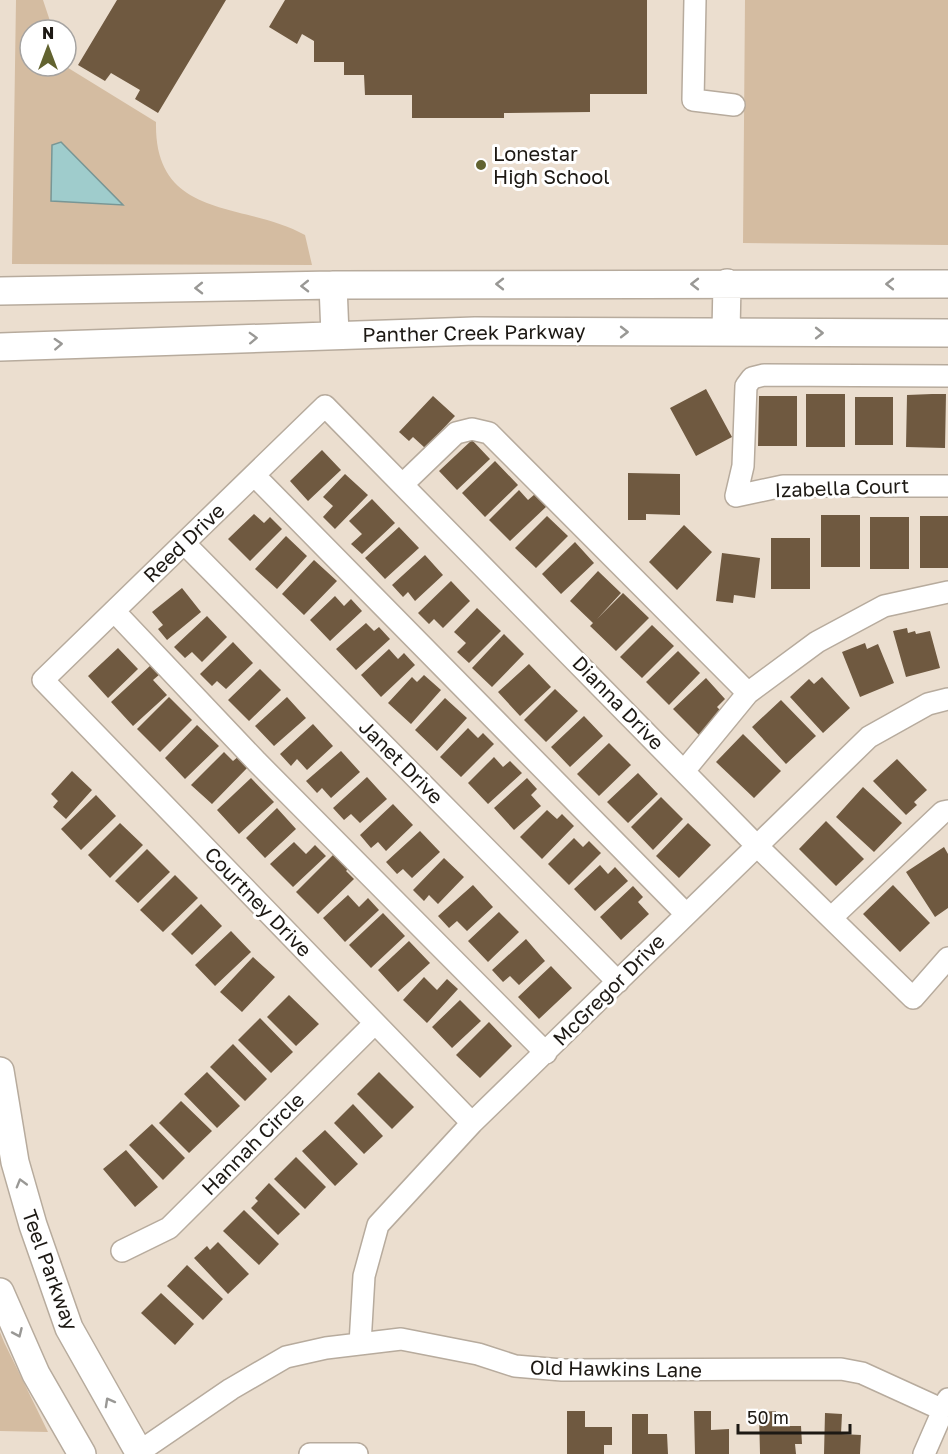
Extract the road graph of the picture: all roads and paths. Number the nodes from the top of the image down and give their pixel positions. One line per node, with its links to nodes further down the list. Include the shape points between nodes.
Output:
1 (695, 0): 2 (street, via 693,100)
2 (734, 105)
3 (727, 283): 4 (main road, one-way to 3); 5 (main road, one-way to 5); 7 (main road)
4 (948, 284)
5 (333, 285): 6 (main road, one-way to 6); 9 (main road)
6 (0, 291)
7 (726, 332): 8 (main road, Panther Creek Parkway, one-way to 8); 9 (main road, Panther Creek Parkway, one-way to 7)
8 (948, 333)
9 (335, 335): 10 (main road, Panther Creek Parkway, one-way to 9)
10 (0, 347)
11 (948, 376): 15 (street, Izabella Court, via 752,378 746,386 743,466 736,496 783,486)
12 (325, 406): 13 (street, Reed Drive); 14 (street, Dianna Drive)
13 (255, 475): 16 (street, Reed Drive); 25 (street)
14 (403, 484): 20 (street, via 456,433 472,429 489,433); 22 (street, Dianna Drive)
15 (948, 486)
16 (184, 543): 18 (street, Reed Drive); 28 (street, Janet Drive)
17 (948, 592): 20 (street, via 884,606 818,642)
18 (114, 611): 19 (street, Reed Drive); 30 (street, via 257,762)
19 (43, 680): 29 (street, Courtney Drive)
20 (748, 693): 22 (street)
21 (948, 699): 24 (street, McGregor Drive, via 928,704 868,737)
22 (684, 771): 24 (street, Dianna Drive)
23 (948, 811): 26 (street)
24 (756, 845): 25 (street, McGregor Drive); 26 (street, Dianna Drive)
25 (686, 914): 28 (street, McGregor Drive)
26 (831, 918): 27 (street, Dianna Drive, via 913,998)
27 (948, 958)
28 (618, 982): 30 (street, McGregor Drive)
29 (375, 1023): 32 (street, Courtney Drive); 33 (street, Hannah Circle, via 169,1228)
30 (546, 1053): 32 (street, McGregor Drive)
31 (0, 1071): 37 (main road, Teel Parkway, one-way to 31, via 69,1328 15,1162)
32 (472, 1124): 35 (street, McGregor Drive, via 378,1226 364,1276)
33 (122, 1251)
34 (0, 1292): 38 (main road, one-way to 38, via 36,1374)
35 (360, 1344): 36 (street, Old Hawkins Lane, via 401,1339 478,1354 515,1366 562,1370 841,1369); 37 (street, Old Hawkins Lane, via 286,1357 231,1389)
36 (945, 1404): 41 (street)
37 (138, 1453)
38 (82, 1454)
39 (310, 1454): 40 (street)
40 (357, 1454)
41 (924, 1454)

